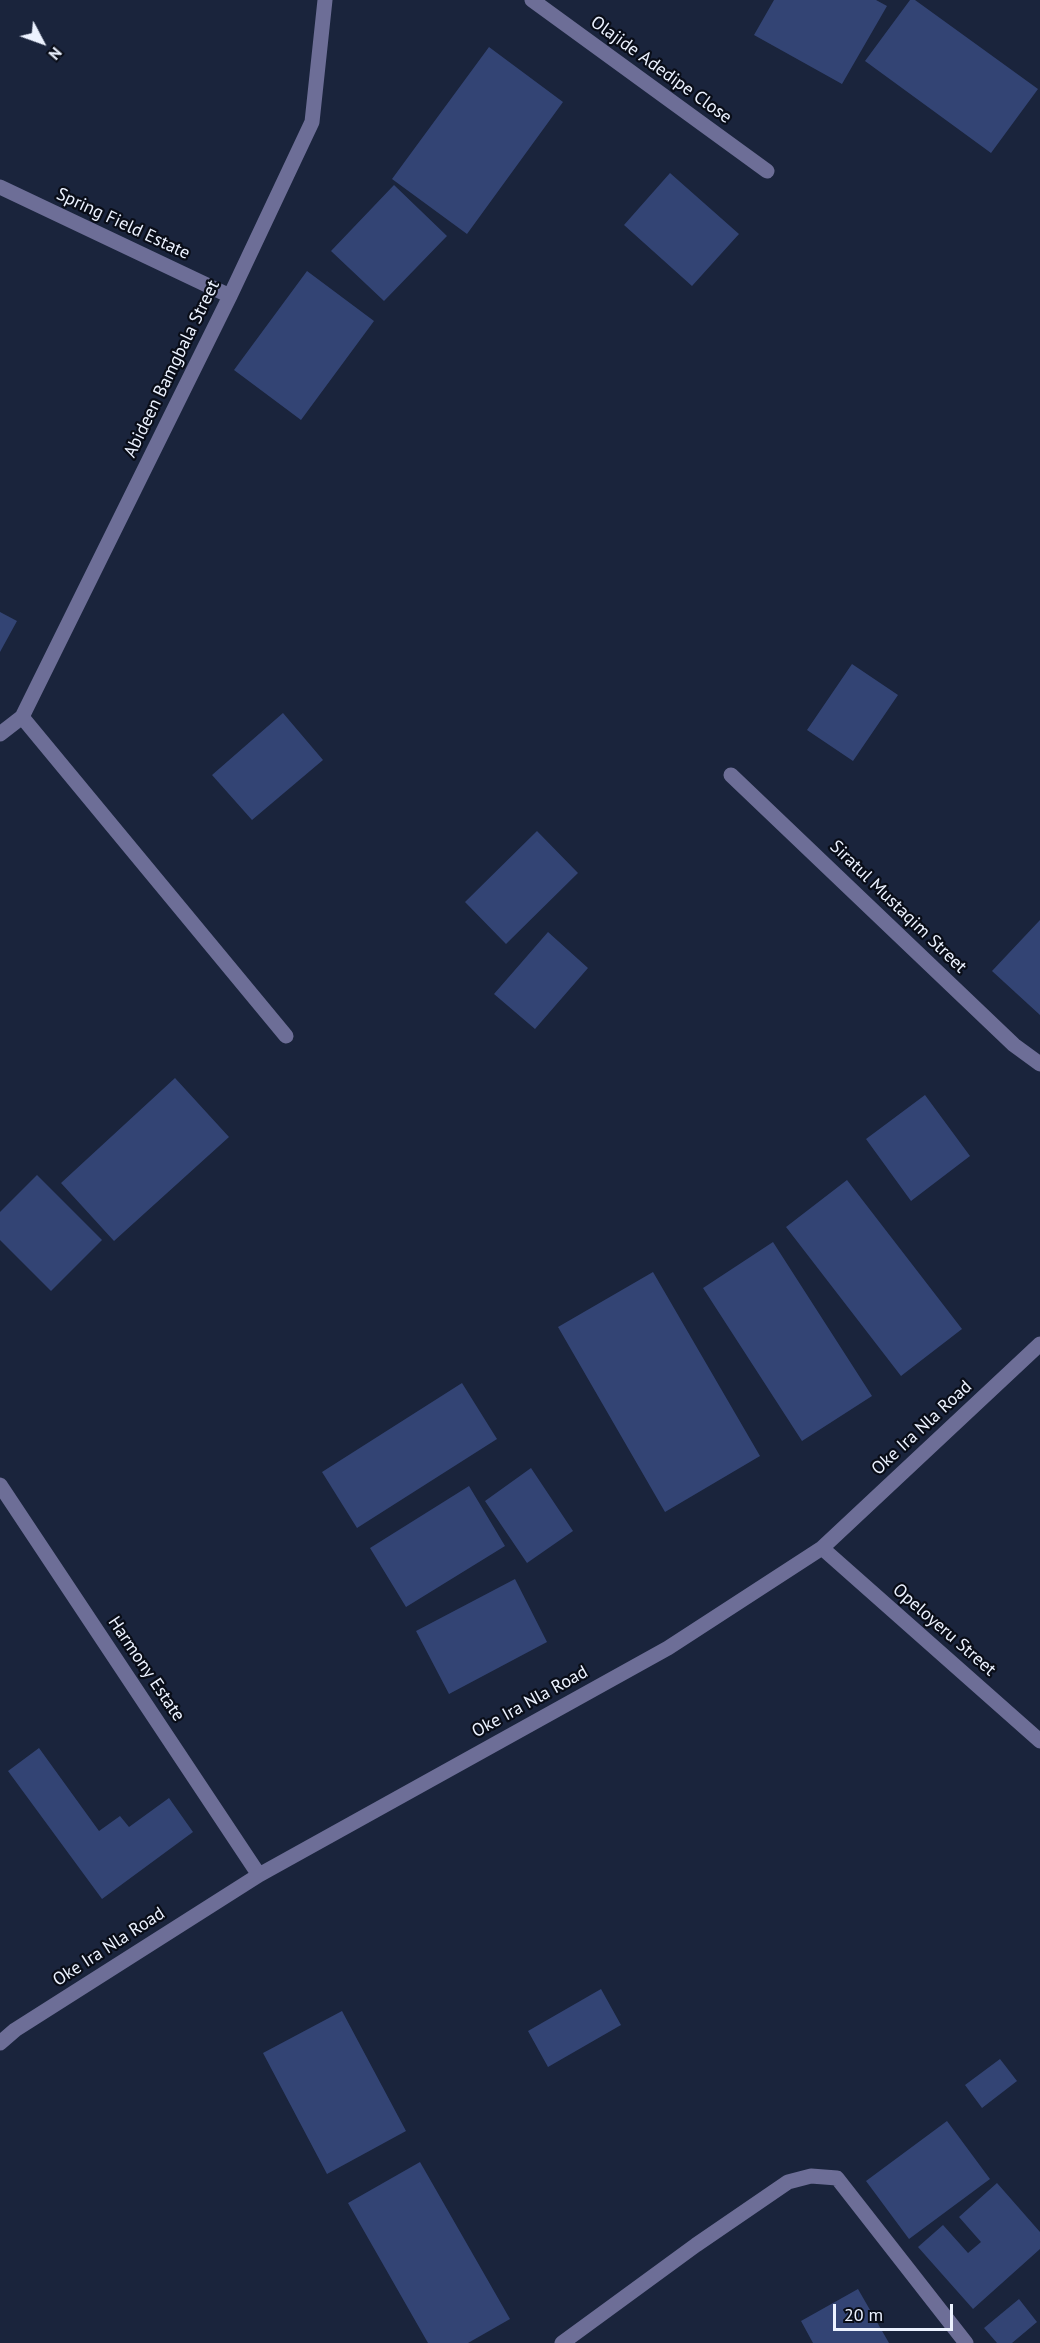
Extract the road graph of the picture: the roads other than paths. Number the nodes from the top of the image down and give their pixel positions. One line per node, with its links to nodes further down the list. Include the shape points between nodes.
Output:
1 (325, 0): 5 (street, Abideen Bamgbala Street, via 312,122)
2 (532, 0): 3 (street, Olajide Adedipe Close)
3 (767, 171)
4 (0, 188): 5 (street, Spring Field Estate)
5 (230, 296): 6 (street, Abideen Bamgbala Street)
6 (22, 717): 7 (street, Abideen Bamgbala Street); 9 (street)
7 (0, 734)
8 (731, 775): 10 (street, Siratul Mustaqim Street, via 1014,1046)
9 (286, 1036)
10 (1040, 1064)
11 (1040, 1344): 13 (street, Oke Ira Nla Road)
12 (0, 1485): 15 (street, Harmony Estate)
13 (822, 1548): 14 (street, Opeloyeru Street); 15 (street, Oke Ira Nla Road, via 668,1648)
14 (1040, 1741)
15 (259, 1875): 16 (street, Oke Ira Nla Road)
16 (0, 2043)
17 (562, 2343): 18 (street, via 788,2182 811,2176 837,2178)
18 (966, 2343)

